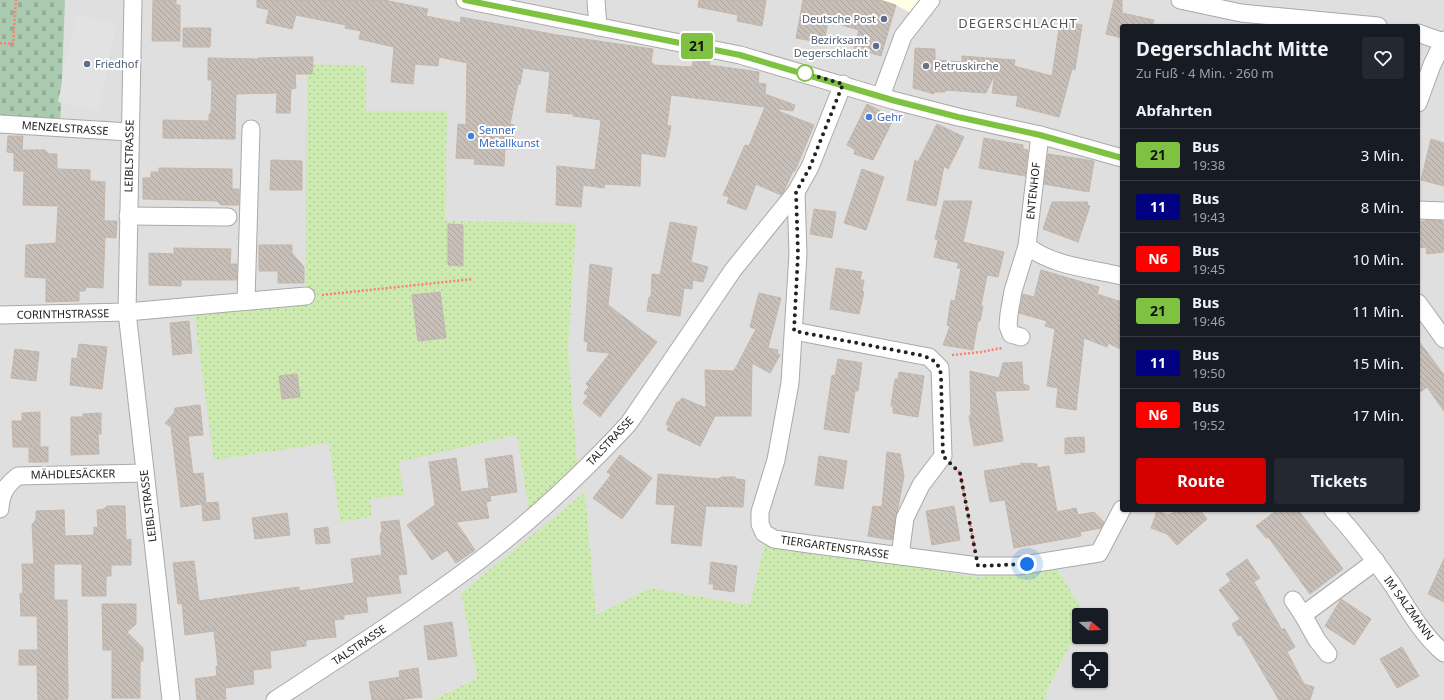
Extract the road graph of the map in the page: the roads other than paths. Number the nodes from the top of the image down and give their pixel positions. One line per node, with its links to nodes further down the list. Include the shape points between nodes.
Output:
1 (133, 0): 16 (street, LEIBLSTRASSE)
2 (465, 0): 8 (street)
3 (596, 0): 8 (street)
4 (931, 0): 12 (street, via 903,36)
5 (1180, 0): 6 (street)
6 (1241, 7): 7 (street)
7 (1364, 24)
8 (598, 27): 11 (street, via 740,55)
9 (1420, 34): 10 (street)
10 (1444, 41): 13 (street)
11 (843, 84): 12 (street); 19 (street, TALSTRASSE, via 810,167)
12 (880, 96): 17 (street)
13 (1420, 98)
14 (0, 124): 16 (street, MENZELSTRASSE)
15 (251, 129): 27 (street)
16 (129, 132): 22 (street, LEIBLSTRASSE)
17 (1040, 135): 18 (street); 24 (street, ENTENHOF)
18 (1120, 157)
19 (796, 192): 31 (street, TIERGARTENSTRASSE, via 798,254); 44 (street, TALSTRASSE, via 733,270 629,423 605,448 530,518 481,559)
20 (1420, 210): 21 (street)
21 (1444, 211)
22 (128, 216): 23 (street); 29 (street, LEIBLSTRASSE)
23 (228, 217)
24 (1027, 246): 25 (street, via 1060,263); 32 (street, ENTENHOF, via 1009,314 1008,326)
25 (1120, 276)
26 (306, 296): 27 (street)
27 (246, 301): 29 (street)
28 (1420, 306): 33 (street)
29 (127, 312): 30 (street, CORINTHSTRASSE); 34 (street, LEIBLSTRASSE)
30 (0, 315)
31 (794, 331): 38 (street, TIERGARTENSTRASSE, via 786,413 776,460 760,512 760,524 764,533 774,538); 38 (street, TIERGARTENSTRASSE, via 929,357 940,368 943,456 920,485 905,518)
32 (1016, 336)
33 (1444, 339)
34 (144, 472): 35 (street, MÄHDLESÄCKER, via 18,476 7,485 0,498); 45 (street, LEIBLSTRASSE)
35 (0, 509)
36 (1120, 512): 38 (street, TIERGARTENSTRASSE, via 1099,553 1018,566 978,566)
37 (1335, 512): 39 (street, IM SALZMANN)
38 (900, 556)
39 (1376, 560): 41 (street); 42 (street, IM SALZMANN, via 1428,636)
40 (1293, 600): 41 (street)
41 (1303, 615): 43 (street)
42 (1444, 653)
43 (1328, 654)
44 (294, 694): 46 (street, TALSTRASSE)
45 (171, 700)
46 (275, 700)

